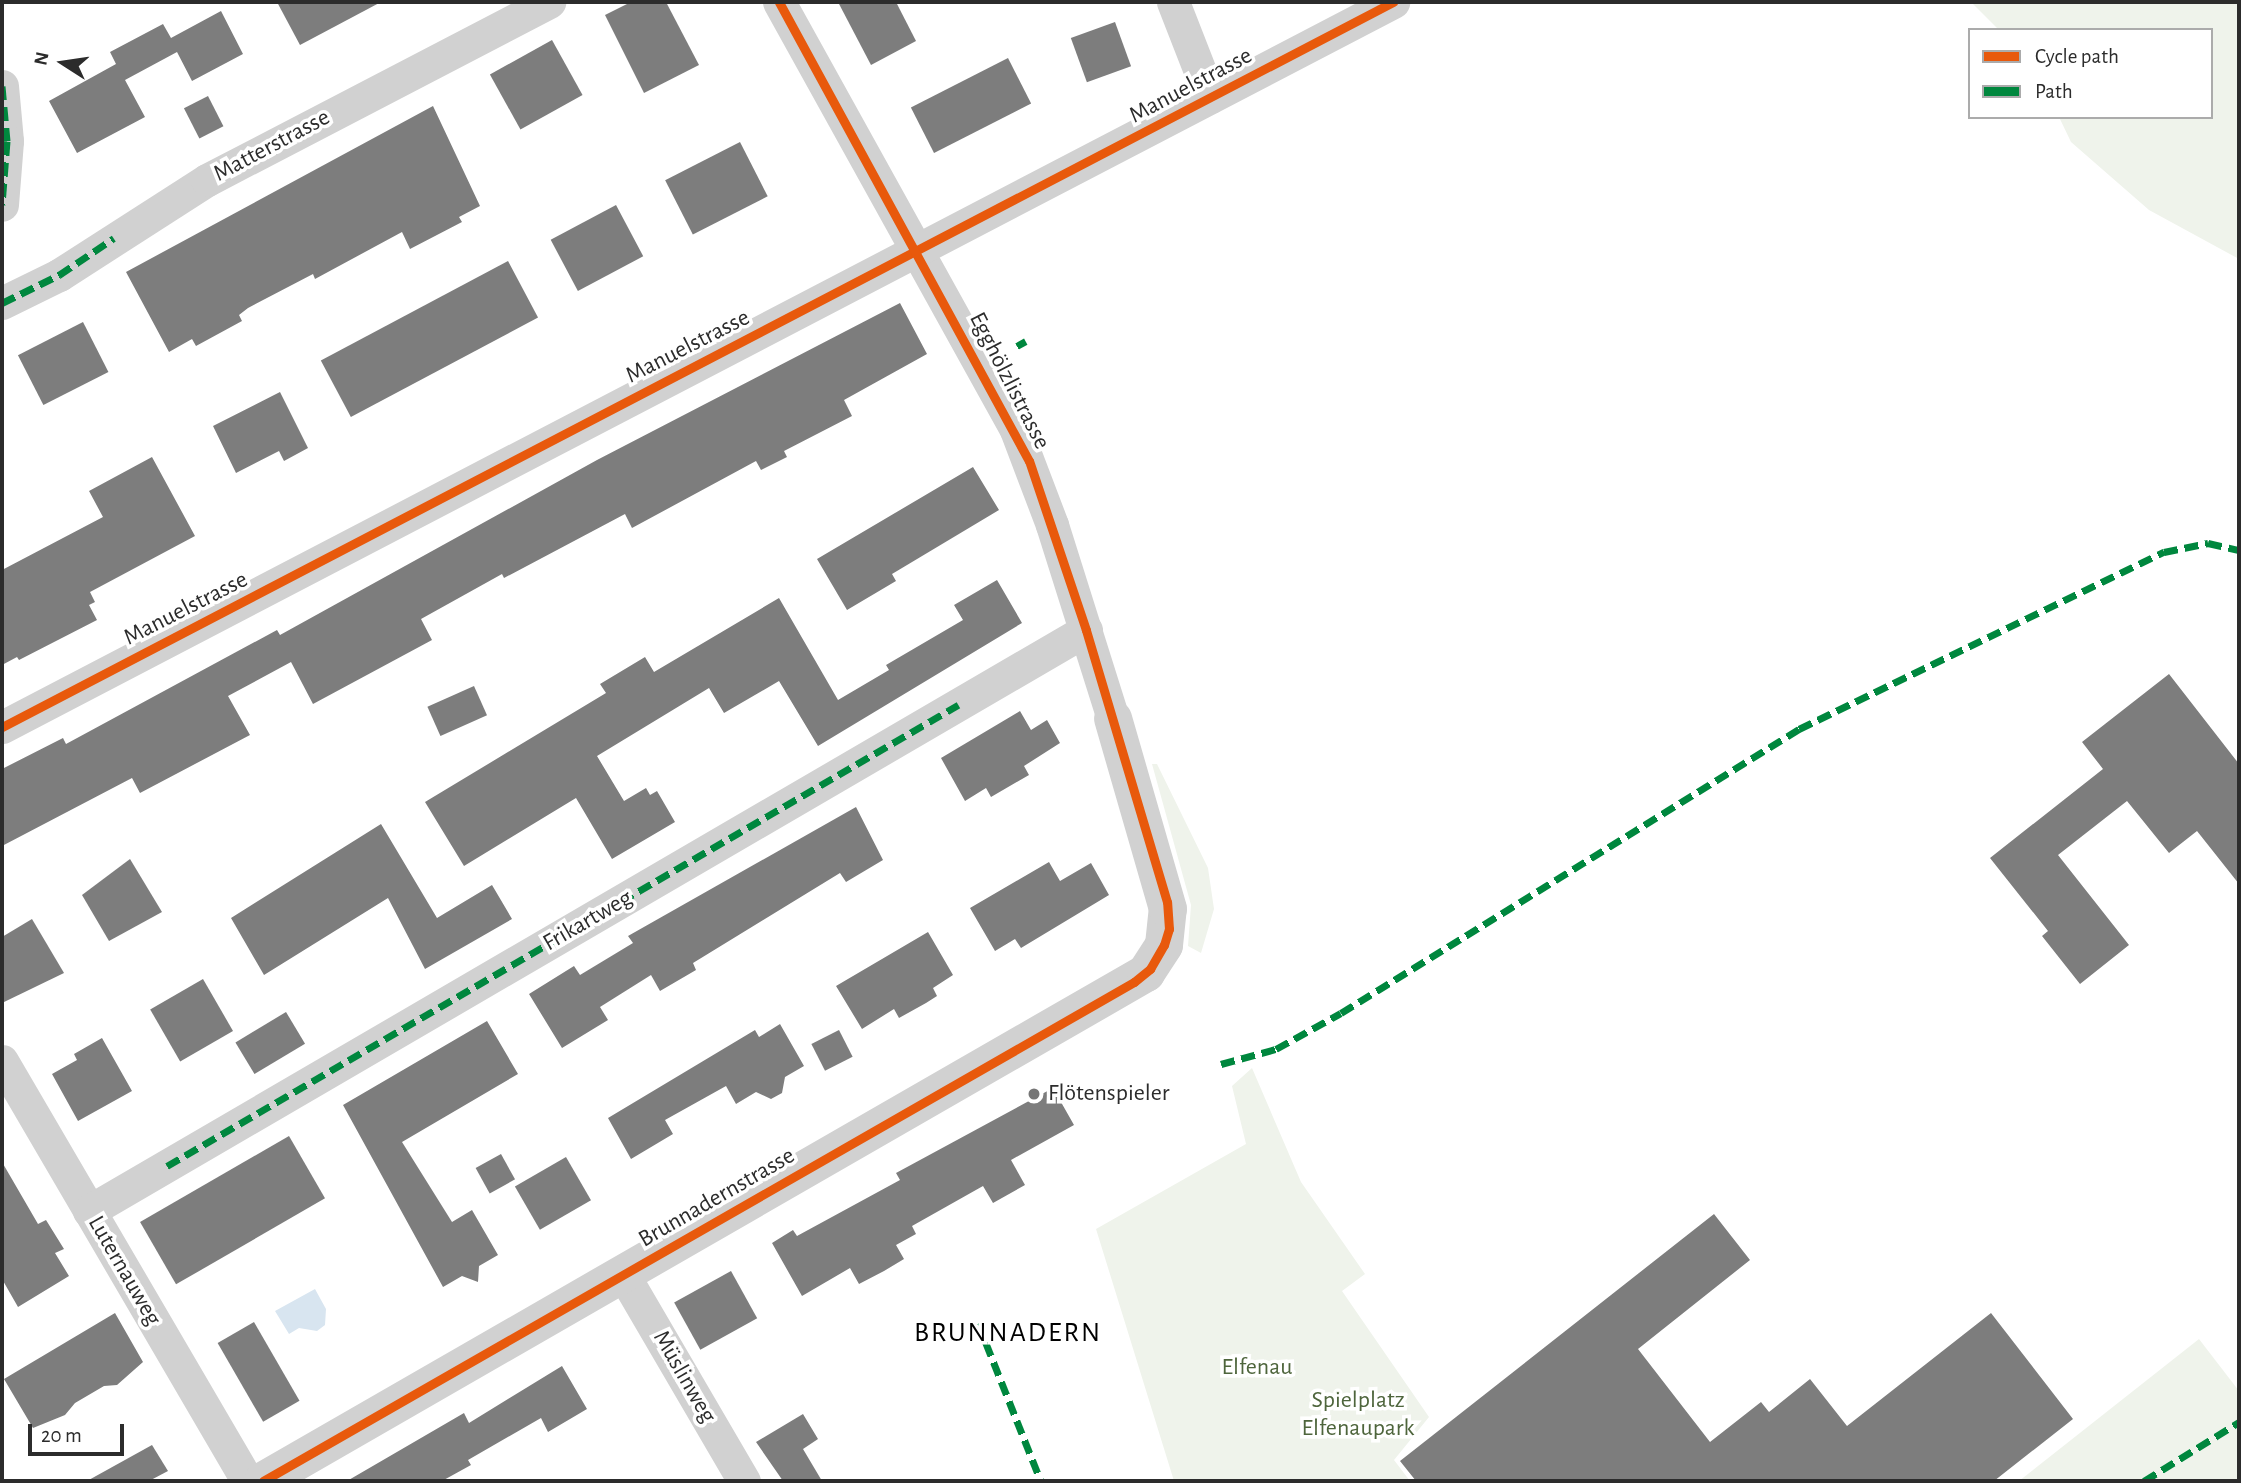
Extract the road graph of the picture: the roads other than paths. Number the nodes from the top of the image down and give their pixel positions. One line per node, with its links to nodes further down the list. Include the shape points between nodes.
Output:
1 (549, 2): 9 (street, Matterstrasse, via 207,180 59,275)
2 (779, 2): 8 (street, Egghölzlistrasse)
3 (1173, 2): 6 (street)
4 (1393, 2): 6 (street, Manuelstrasse)
5 (2, 86): 7 (street, via 7,141)
6 (1210, 97): 8 (street, Manuelstrasse)
7 (2, 205)
8 (918, 252): 10 (street, Egghölzlistrasse, via 1016,430); 12 (street, Manuelstrasse)
9 (2, 303)
10 (1086, 630): 11 (street, Egghölzlistrasse); 15 (street, Frikartweg)
11 (1113, 719): 13 (street, Egghölzlistrasse, via 1167,902)
12 (2, 727)
13 (1169, 929): 16 (street, Brunnadernstrasse, via 1157,959 1134,982)
14 (2, 1061): 15 (street, Luternauweg)
15 (89, 1212): 17 (street, Luternauweg)
16 (624, 1274): 18 (street, Brunnadernstrasse); 19 (street, Müslinweg)
17 (247, 1481)
18 (263, 1481)
19 (744, 1481)

